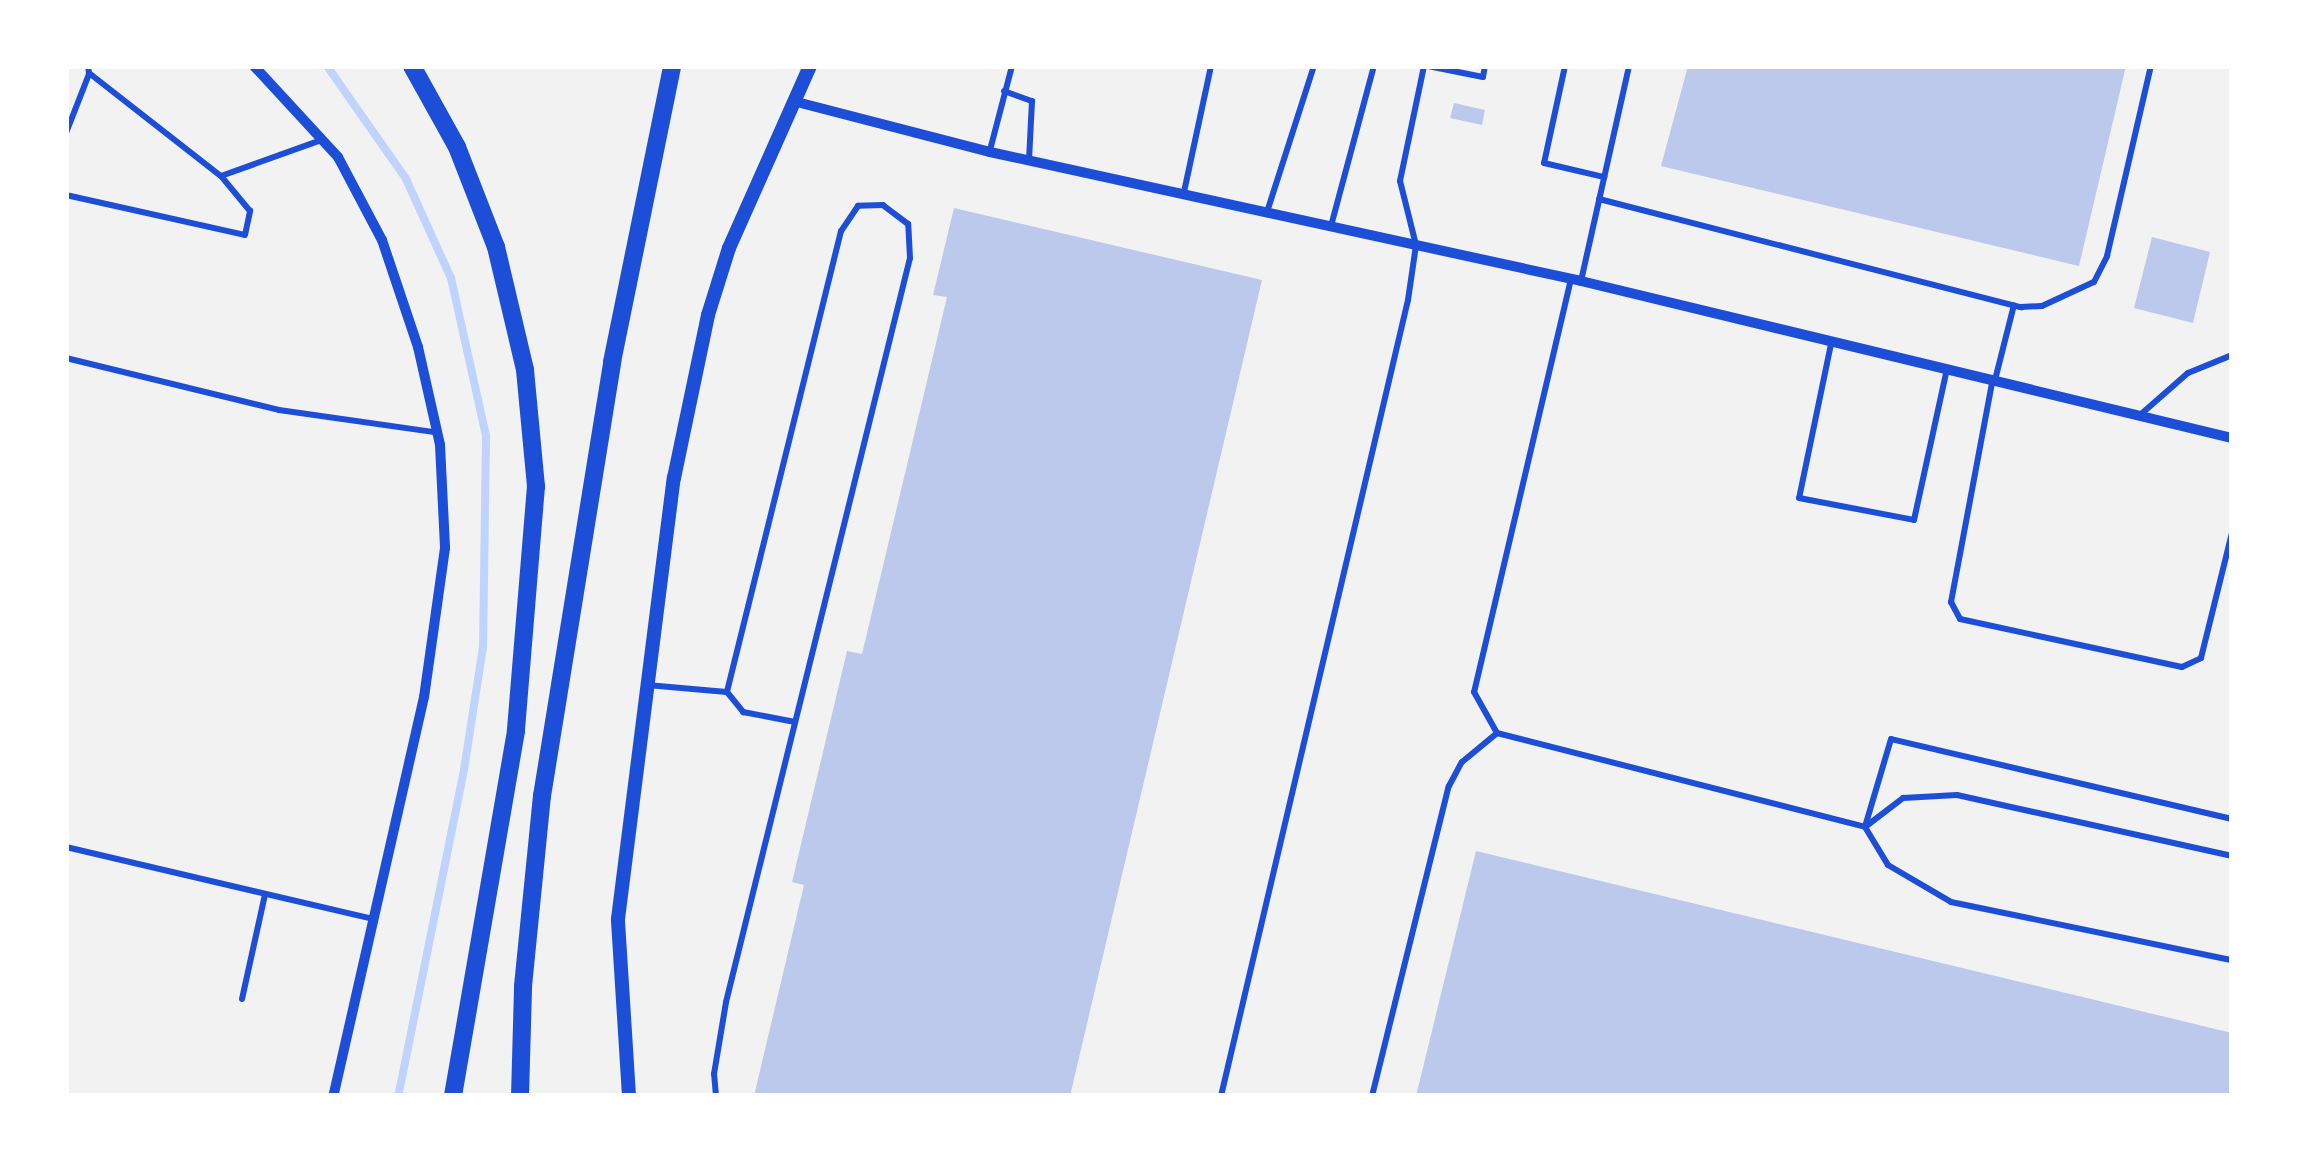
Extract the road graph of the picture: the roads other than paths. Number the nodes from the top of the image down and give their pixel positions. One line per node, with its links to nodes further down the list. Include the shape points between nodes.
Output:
1 (254, 66): 18 (street)
2 (412, 66): 53 (highway, via 457,147 496,247 525,370 536,486 516,731)
3 (672, 66): 54 (highway, via 612,362 542,796)
4 (811, 66): 16 (street)
5 (1012, 66): 15 (lane)
6 (1211, 66): 23 (lane)
7 (1314, 66): 26 (lane)
8 (1374, 66): 27 (lane)
9 (1426, 66): 10 (lane, via 1483,77); 28 (lane, via 1400,181)
10 (1485, 66)
11 (1565, 66): 22 (lane, via 1544,163)
12 (1629, 66): 22 (lane)
13 (2151, 66): 30 (lane, via 2094,282 2042,306)
14 (88, 69): 17 (lane); 21 (lane)
15 (1004, 92): 19 (lane); 20 (lane, via 1033,101)
16 (793, 101): 19 (street); 40 (street, via 708,315 674,478)
17 (66, 133)
18 (322, 140): 21 (lane); 37 (street, via 382,240)
19 (990, 152): 20 (street)
20 (1029, 160): 23 (street)
21 (221, 176): 24 (lane, via 250,211 244,235)
22 (1604, 177): 25 (lane)
23 (1184, 192): 26 (street)
24 (66, 195)
25 (1599, 199): 29 (lane); 30 (lane)
26 (1267, 212): 27 (street)
27 (1331, 226): 28 (street)
28 (1416, 245): 29 (street); 57 (lane)
29 (1576, 280): 31 (street); 43 (lane, via 1474,692)
30 (2014, 305): 35 (lane)
31 (1832, 340): 34 (street); 34 (lane, via 1799,498 1914,520)
32 (2232, 355): 36 (lane, via 2188,373)
33 (66, 358): 37 (lane, via 279,410)
34 (1948, 368): 35 (street)
35 (1994, 380): 36 (street); 39 (lane, via 1951,602 1960,619 2182,667 2201,658)
36 (2140, 415): 38 (street)
37 (438, 433): 49 (street, via 446,548 424,697)
38 (2232, 438)
39 (2232, 533)
40 (646, 685): 41 (lane); 55 (street, via 617,919)
41 (727, 692): 42 (lane, via 743,712); 42 (lane, via 841,231 858,206 883,206 908,224 910,258)
42 (795, 722): 56 (lane, via 726,1002)
43 (1497, 734): 45 (lane); 58 (lane, via 1462,762 1449,787)
44 (2232, 819): 45 (lane, via 1891,739)
45 (1865, 826): 47 (lane, via 1903,798 1957,795); 50 (lane, via 1888,866 1951,902)
46 (66, 847): 48 (lane)
47 (2232, 856)
48 (265, 894): 49 (lane); 51 (lane)
49 (373, 919): 52 (street)
50 (2232, 960)
51 (242, 999)
52 (333, 1096)
53 (453, 1096)
54 (520, 1096)
55 (629, 1096)
56 (716, 1096)
57 (1220, 1096)
58 (1372, 1096)

